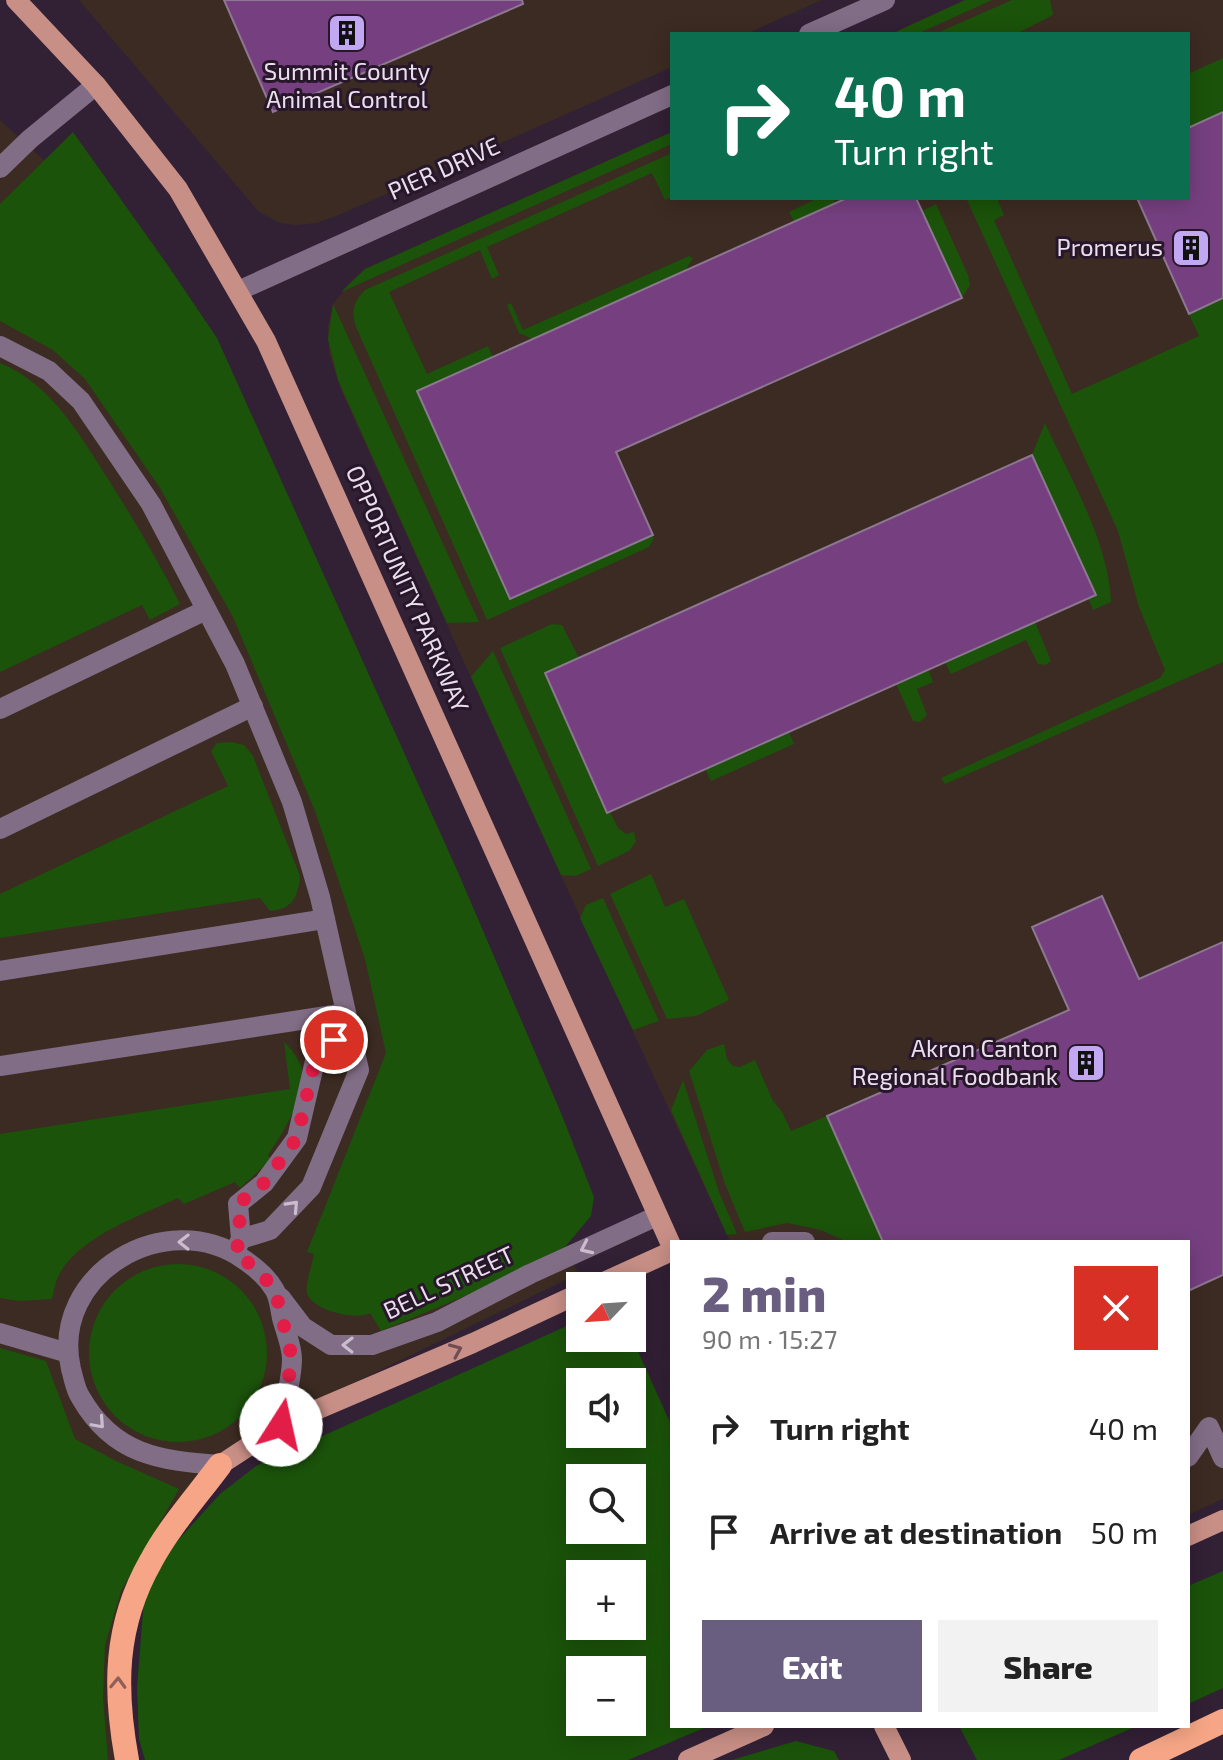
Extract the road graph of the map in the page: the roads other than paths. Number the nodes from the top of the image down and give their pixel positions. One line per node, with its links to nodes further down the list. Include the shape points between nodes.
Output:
1 (16, 0): 4 (main road, OPPORTUNITY PARKWAY)
2 (885, 0): 3 (street)
3 (813, 32)
4 (96, 85): 6 (street); 7 (main road, OPPORTUNITY PARKWAY, via 178,189)
5 (670, 96): 7 (street, PIER DRIVE)
6 (0, 168)
7 (238, 291): 17 (main road, OPPORTUNITY PARKWAY, via 279,369)
8 (0, 346): 9 (street, via 49,371 81,401 151,504)
9 (206, 610): 10 (street); 11 (street)
10 (253, 706): 12 (street); 13 (street, via 292,802)
11 (0, 709)
12 (0, 829)
13 (325, 919): 14 (street); 15 (street)
14 (0, 971)
15 (348, 1023): 16 (street); 19 (street, via 318,1048 297,1138 264,1183 238,1204); 19 (street, one-way to 15, via 270,1230 311,1187 359,1070)
16 (0, 1066)
17 (657, 1216): 18 (main road, OPPORTUNITY PARKWAY); 22 (street, BELL STREET, one-way to 22, via 437,1322 372,1345 331,1345 303,1327)
18 (670, 1245)
19 (237, 1246): 22 (street, BELL STREET); 25 (street, BELL STREET, one-way to 25, via 181,1240 148,1245 117,1260 79,1299 69,1325)
20 (670, 1250): 21 (main road)
21 (624, 1272)
22 (275, 1290): 27 (street, via 292,1358)
23 (566, 1300): 27 (main road, one-way to 23)
24 (0, 1333): 25 (street)
25 (68, 1353): 30 (street, BELL STREET, one-way to 30, via 77,1391 106,1432 134,1449 171,1461)
26 (1216, 1423): 28 (street); 29 (street)
27 (281, 1425): 30 (main road)
28 (1190, 1455)
29 (1223, 1458)
30 (220, 1465): 36 (highway, one-way to 30, via 118,1713 125,1625 151,1560)
31 (1223, 1520): 32 (main road)
32 (1190, 1535)
33 (1223, 1721): 39 (highway)
34 (760, 1728): 37 (main road)
35 (885, 1728): 38 (main road)
36 (127, 1760)
37 (688, 1760)
38 (901, 1760)
39 (1141, 1760)

